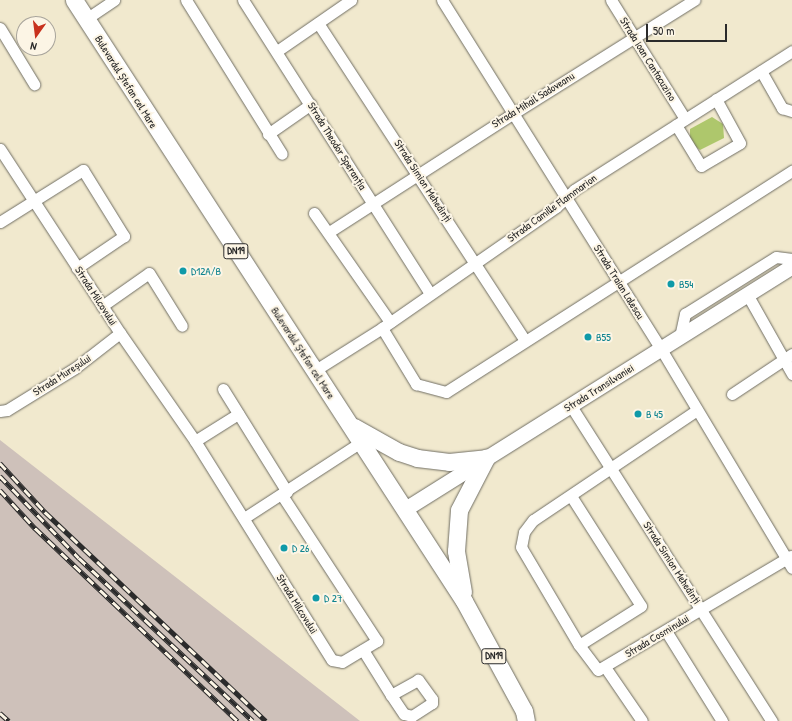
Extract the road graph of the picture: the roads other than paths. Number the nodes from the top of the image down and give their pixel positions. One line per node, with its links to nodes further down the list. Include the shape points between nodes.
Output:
1 (74, 0): 9 (main road, Bulevardul Ștefan cel Mare / DN19)
2 (114, 0): 9 (street)
3 (186, 0): 23 (street)
4 (243, 0): 13 (street, Strada Theodor Speranția)
5 (351, 0): 10 (street)
6 (442, 0): 20 (street, Strada Traian Lalescu)
7 (610, 0): 12 (street, Strada Ioan Cantacuzino)
8 (694, 0): 12 (street, Strada Mihail Sadoveanu)
9 (86, 19): 49 (main road, Bulevardul Ștefan cel Mare / DN19)
10 (318, 23): 13 (street); 27 (street, Strada Simion Mehedinți)
11 (0, 28): 16 (street)
12 (635, 36): 20 (street, Strada Mihail Sadoveanu); 21 (street, Strada Ioan Cantacuzino)
13 (277, 50): 18 (street, Strada Theodor Speranția)
14 (792, 51): 15 (street, Strada Camille Flammarion)
15 (761, 70): 17 (street, Strada Camille Flammarion); 19 (street, via 782,108)
16 (34, 84)
17 (716, 99): 21 (street, Strada Camille Flammarion); 22 (street, via 740,143 701,166)
18 (311, 104): 23 (street); 30 (street, Strada Theodor Speranția)
19 (792, 111)
20 (514, 112): 27 (street, Strada Mihail Sadoveanu); 28 (street, Strada Traian Lalescu)
21 (685, 119): 22 (street, Strada Camille Flammarion)
22 (676, 125): 28 (street, Strada Camille Flammarion, via 574,190)
23 (268, 134): 25 (street)
24 (0, 149): 29 (street, Strada Milcovului)
25 (282, 154)
26 (792, 171): 38 (street)
27 (418, 173): 30 (street, Strada Mihail Sadoveanu); 35 (street, Strada Simion Mehedinți)
28 (566, 198): 35 (street, Strada Camille Flammarion); 38 (street, Strada Traian Lalescu)
29 (33, 202): 32 (street); 37 (street, Strada Milcovului); 37 (street, via 83,170 124,236)
30 (373, 202): 33 (street, Strada Mihail Sadoveanu); 39 (street, Strada Theodor Speranția)
31 (314, 213): 33 (street)
32 (0, 222)
33 (329, 232): 42 (street)
34 (792, 259): 45 (street, via 776,258 685,314)
35 (475, 263): 39 (street, Strada Camille Flammarion); 46 (street, Strada Simion Mehedinți)
36 (792, 266): 40 (main road, Strada Transilvaniei)
37 (77, 268): 41 (street, Strada Milcovului)
38 (620, 282): 46 (street); 47 (street, Strada Traian Lalescu)
39 (430, 294): 42 (street, Strada Camille Flammarion)
40 (747, 294): 45 (main road, Strada Transilvaniei); 48 (street)
41 (102, 306): 43 (street, via 149,273); 44 (street, Strada Milcovului)
42 (386, 325): 46 (street, via 416,384 446,392); 49 (street, Strada Camille Flammarion)
43 (182, 326)
44 (120, 333): 55 (street, Strada Mureșului, via 75,368 7,410); 58 (street, Strada Milcovului)
45 (680, 337): 47 (main road, Strada Transilvaniei)
46 (526, 340)
47 (661, 349): 53 (main road, Strada Transilvaniei); 54 (street, Strada Traian Lalescu)
48 (788, 357): 50 (street); 52 (street)
49 (314, 371): 57 (main road, Bulevardul Ștefan cel Mare / DN19)
50 (792, 374)
51 (223, 389): 56 (street, Strada Milcovului)
52 (732, 394)
53 (571, 406): 60 (main road, Strada Transilvaniei); 61 (street, Strada Simion Mehedinți)
54 (697, 410): 61 (street); 66 (street, Strada Traian Lalescu)
55 (0, 411)
56 (238, 414): 58 (street); 62 (street, Strada Milcovului)
57 (350, 424): 59 (main road, Bulevardul Ștefan cel Mare / DN19); 60 (main road, via 376,441 418,458 449,462)
58 (195, 442): 65 (street, Strada Milcovului)
59 (361, 442): 62 (street); 64 (main road, Bulevardul Ștefan cel Mare / DN19)
60 (486, 458): 64 (main road, Strada Transilvaniei); 67 (main road, via 465,495 458,517 456,551)
61 (611, 470): 63 (street); 68 (street, Strada Simion Mehedinți)
62 (285, 493): 65 (street); 71 (street, Strada Milcovului, via 377,641)
63 (570, 496): 70 (street, via 534,520 524,532 521,547); 70 (street, via 641,606)
64 (405, 509): 67 (main road, Bulevardul Ștefan cel Mare / DN19)
65 (244, 518): 71 (street, Strada Milcovului, via 332,660 342,662)
66 (790, 561): 68 (street, Strada Cosminului)
67 (464, 601): 74 (main road, Bulevardul Ștefan cel Mare / DN19)
68 (702, 609): 69 (street, Strada Cosminului); 78 (street, Strada Simion Mehedinți)
69 (666, 631): 72 (street, Strada Cosminului); 77 (street)
70 (579, 645): 72 (street, via 598,670)
71 (363, 650): 73 (street)
72 (605, 667): 76 (street)
73 (391, 695)
74 (525, 716): 75 (main road, Bulevardul Ștefan cel Mare / DN19)
75 (537, 721)
76 (642, 721)
77 (722, 721)
78 (772, 721)

